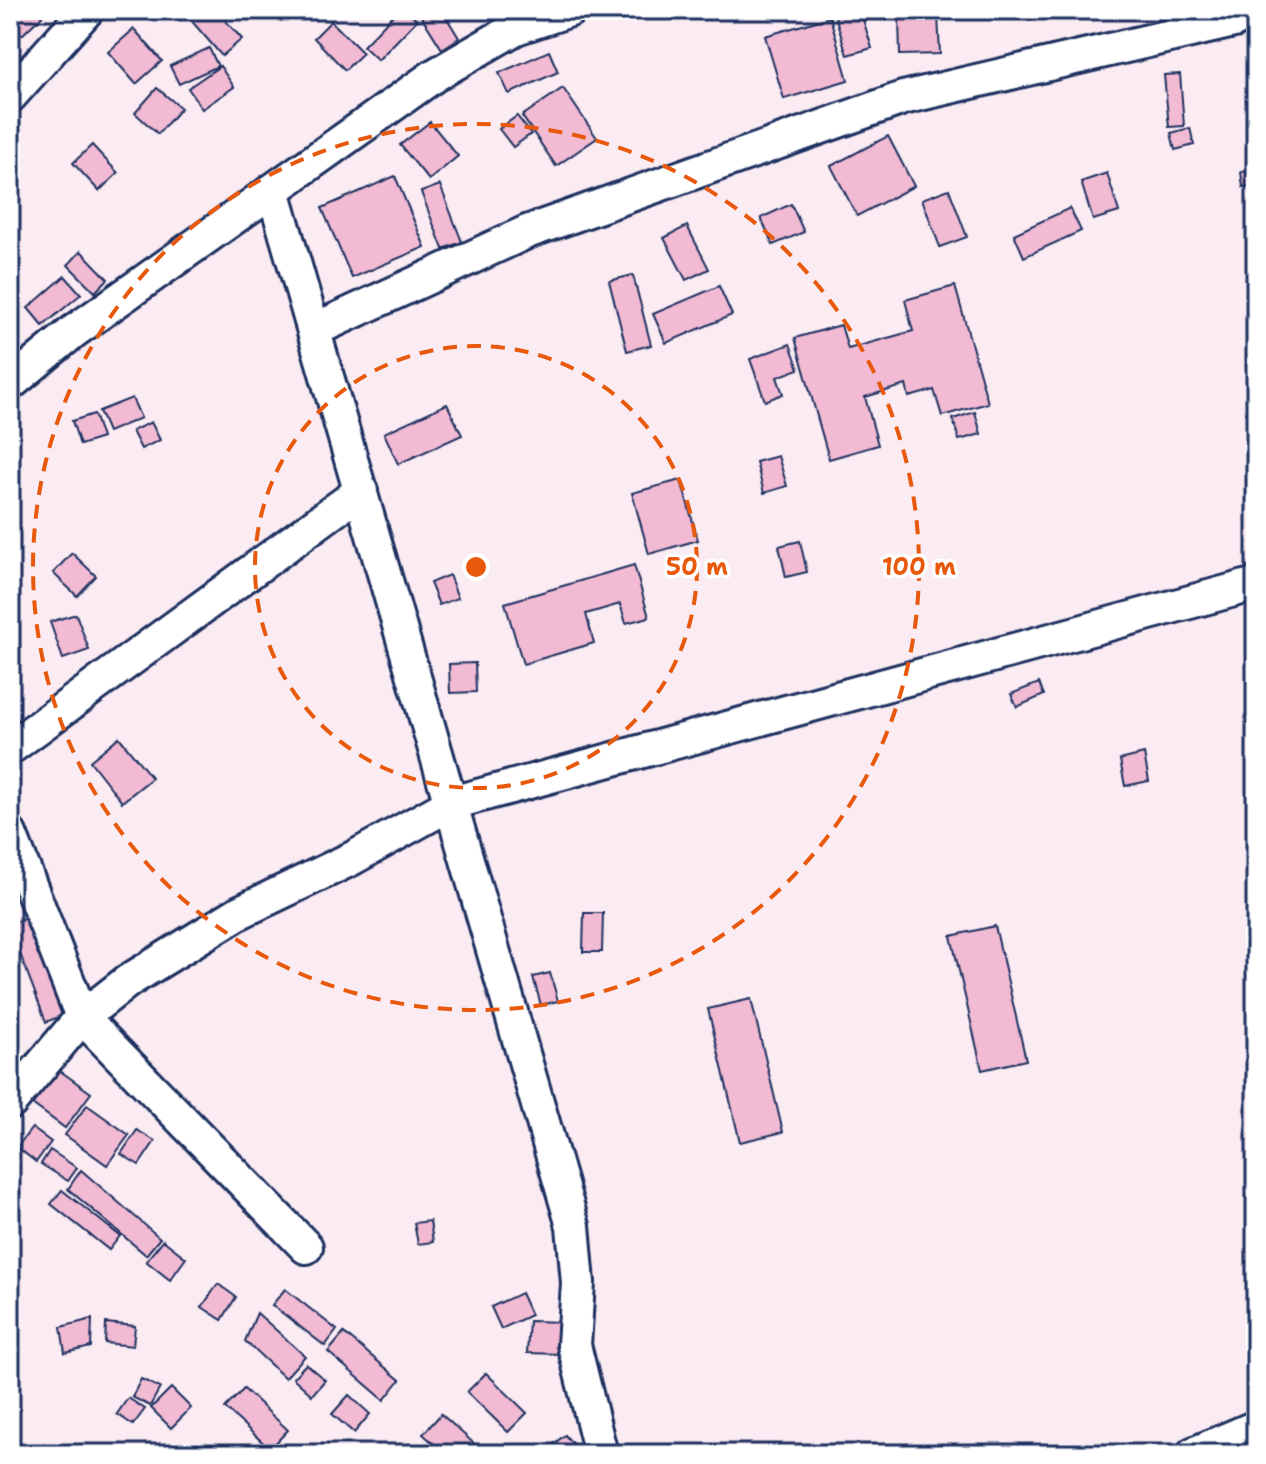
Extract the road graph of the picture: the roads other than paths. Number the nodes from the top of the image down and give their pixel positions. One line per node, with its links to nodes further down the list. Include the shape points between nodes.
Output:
1 (87, 10): 4 (street)
2 (570, 10): 5 (street, via 516,28 435,75)
3 (1253, 10): 6 (street, via 1234,21 903,98 527,232)
4 (10, 96)
5 (273, 190): 6 (street); 7 (street, via 73,332)
6 (314, 330): 8 (street)
7 (10, 384)
8 (361, 491): 10 (street); 11 (street)
9 (1256, 584): 11 (street)
10 (10, 748)
11 (452, 803): 13 (street, via 240,912 128,981); 17 (street, via 573,1226 578,1283 574,1345)
12 (10, 834): 13 (street)
13 (82, 1017): 14 (street); 15 (street)
14 (10, 1103)
15 (306, 1247)
16 (1256, 1427): 18 (street)
17 (601, 1454)
18 (1193, 1454)

